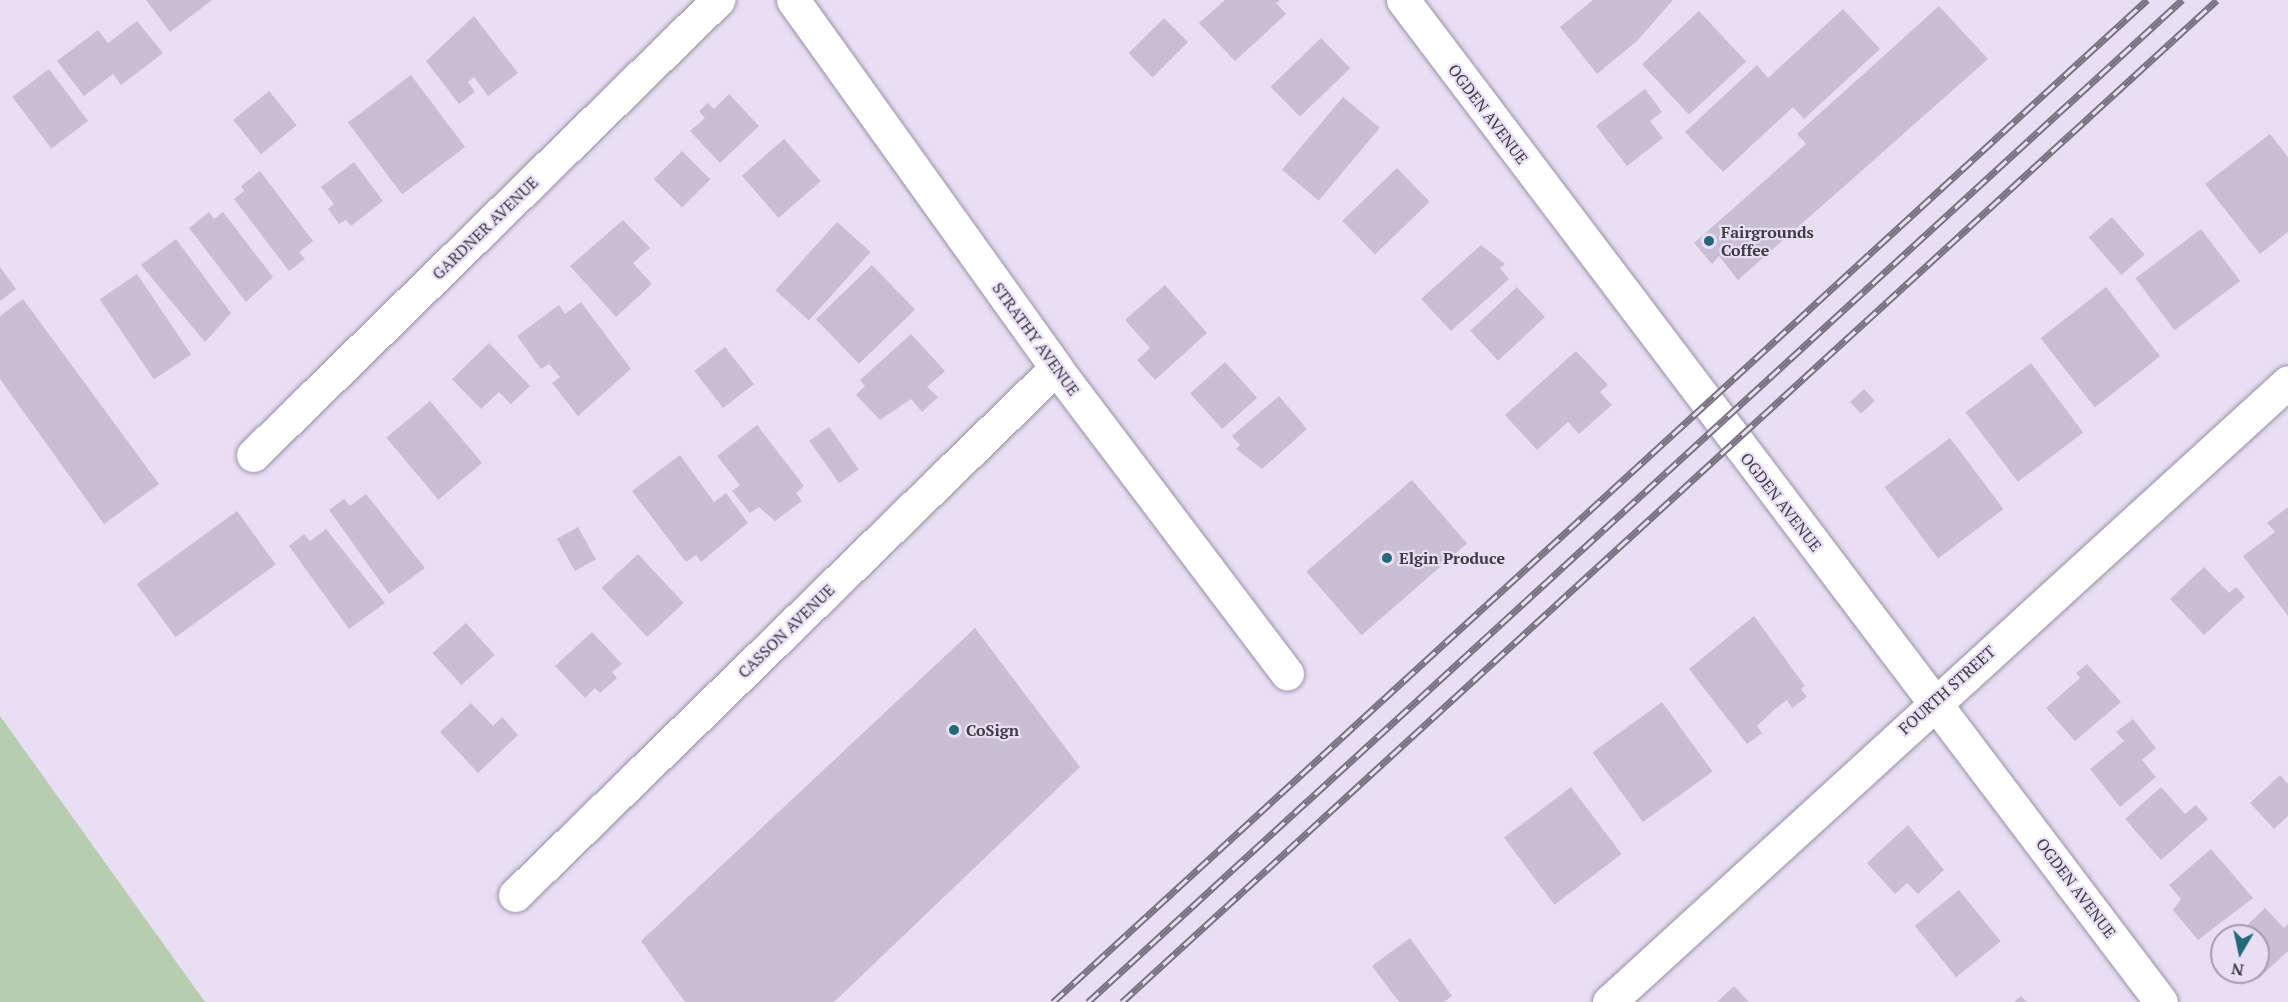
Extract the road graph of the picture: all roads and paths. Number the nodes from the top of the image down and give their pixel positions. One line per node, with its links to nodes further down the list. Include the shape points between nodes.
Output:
1 (718, 0): 6 (street, GARDNER AVENUE)
2 (793, 0): 4 (street, STRATHY AVENUE)
3 (1403, 0): 8 (street, OGDEN AVENUE)
4 (1056, 368): 7 (street, STRATHY AVENUE); 9 (street, CASSON AVENUE)
5 (2288, 381): 8 (street, FOURTH STREET)
6 (253, 455)
7 (1287, 673)
8 (1935, 701): 10 (street, FOURTH STREET); 11 (street, OGDEN AVENUE)
9 (516, 895)
10 (1609, 1002)
11 (2161, 1002)

